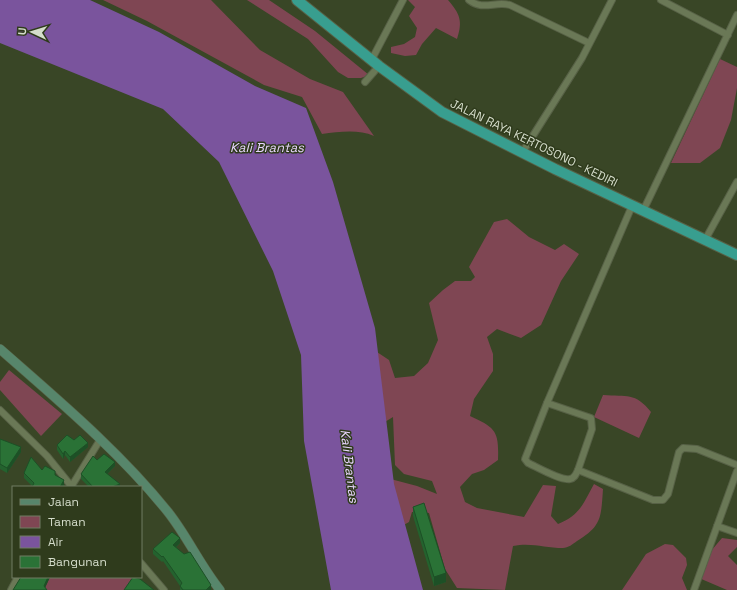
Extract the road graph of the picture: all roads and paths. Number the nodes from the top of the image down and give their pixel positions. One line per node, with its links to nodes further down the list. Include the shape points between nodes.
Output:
1 (298, 0): 9 (highway, JALAN RAYA KERTOSONO - KEDIRI)
2 (403, 0): 9 (street)
3 (469, 0): 8 (street, via 483,6 503,3 510,5)
4 (612, 0): 8 (street)
5 (661, 0): 7 (street)
6 (737, 15): 7 (street)
7 (728, 35): 14 (street)
8 (588, 43): 11 (street, via 582,58)
9 (376, 63): 10 (street); 11 (highway, JALAN RAYA KERTOSONO - KEDIRI, via 442,112)
10 (365, 82)
11 (522, 153): 13 (highway, JALAN RAYA KERTOSONO - KEDIRI)
12 (737, 182): 15 (street)
13 (632, 206): 14 (highway, JALAN RAYA KERTOSONO - KEDIRI); 18 (street)
14 (643, 211): 15 (highway, JALAN RAYA KERTOSONO - KEDIRI)
15 (706, 240): 16 (highway, JALAN RAYA KERTOSONO - KEDIRI)
16 (737, 255)
17 (0, 349): 20 (main road)
18 (546, 403): 22 (street, via 591,418 592,429); 22 (street, via 525,460 564,479 575,477)
19 (0, 410): 24 (street, via 47,456)
20 (100, 440): 24 (street); 29 (main road, via 168,512)
21 (737, 465): 22 (street, via 697,449 683,448 668,494 659,501)
22 (578, 470)
23 (737, 471): 25 (street)
24 (72, 486)
25 (717, 526): 26 (street); 32 (street)
26 (737, 534)
27 (142, 564): 31 (street)
28 (17, 578): 30 (street)
29 (218, 589)
30 (10, 590)
31 (164, 590)
32 (694, 590)

